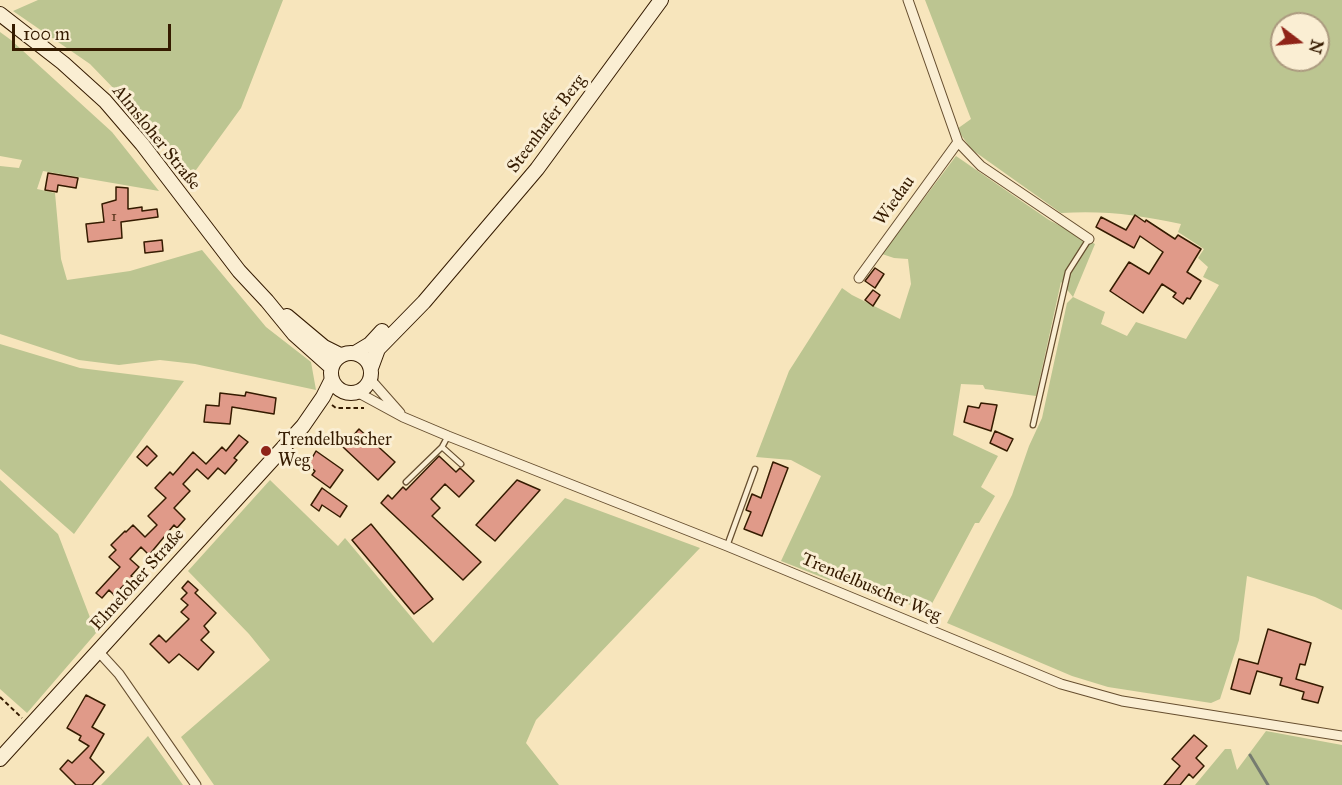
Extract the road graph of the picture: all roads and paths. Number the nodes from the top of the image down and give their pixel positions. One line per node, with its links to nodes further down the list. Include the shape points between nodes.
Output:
1 (662, 0): 6 (street, Steenhafer Berg, via 552,150)
2 (908, 0): 4 (street)
3 (0, 14): 8 (street, Almsloher Straße, via 105,101)
4 (958, 142): 5 (street, via 981,166); 7 (street, Wiedau)
5 (1089, 239): 15 (lane, via 1068,272)
6 (454, 264): 9 (street, Steenhafer Berg, via 370,344); 12 (street, Steenhafer Berg, via 378,349)
7 (859, 279)
8 (267, 301): 10 (street, Almsloher Straße); 11 (street, Almsloher Straße)
9 (355, 353): 10 (street); 12 (street, via 363,356)
10 (340, 356): 11 (street)
11 (332, 373): 13 (street, via 335,386); 16 (street, Elmeloher Straße, via 323,397)
12 (371, 374): 13 (street, via 366,387); 14 (street, Trendelbuscher Weg)
13 (351, 392): 14 (street, Trendelbuscher Weg); 16 (street, Elmeloher Straße)
14 (403, 417): 17 (street, Trendelbuscher Weg)
15 (1033, 425)
16 (303, 426): 23 (street, Elmeloher Straße)
17 (448, 436): 18 (lane); 22 (street, Trendelbuscher Weg)
18 (442, 447): 19 (lane); 21 (lane)
19 (461, 464)
20 (755, 469): 22 (lane)
21 (406, 482)
22 (727, 546): 26 (street, Trendelbuscher Weg, via 1061,684 1122,701)
23 (98, 651): 25 (street, Elmeloher Straße); 28 (street, via 119,674)
24 (0, 697): 25 (path)
25 (31, 726): 27 (street, Elmeloher Straße)
26 (1342, 736)
27 (0, 759)
28 (196, 785)

